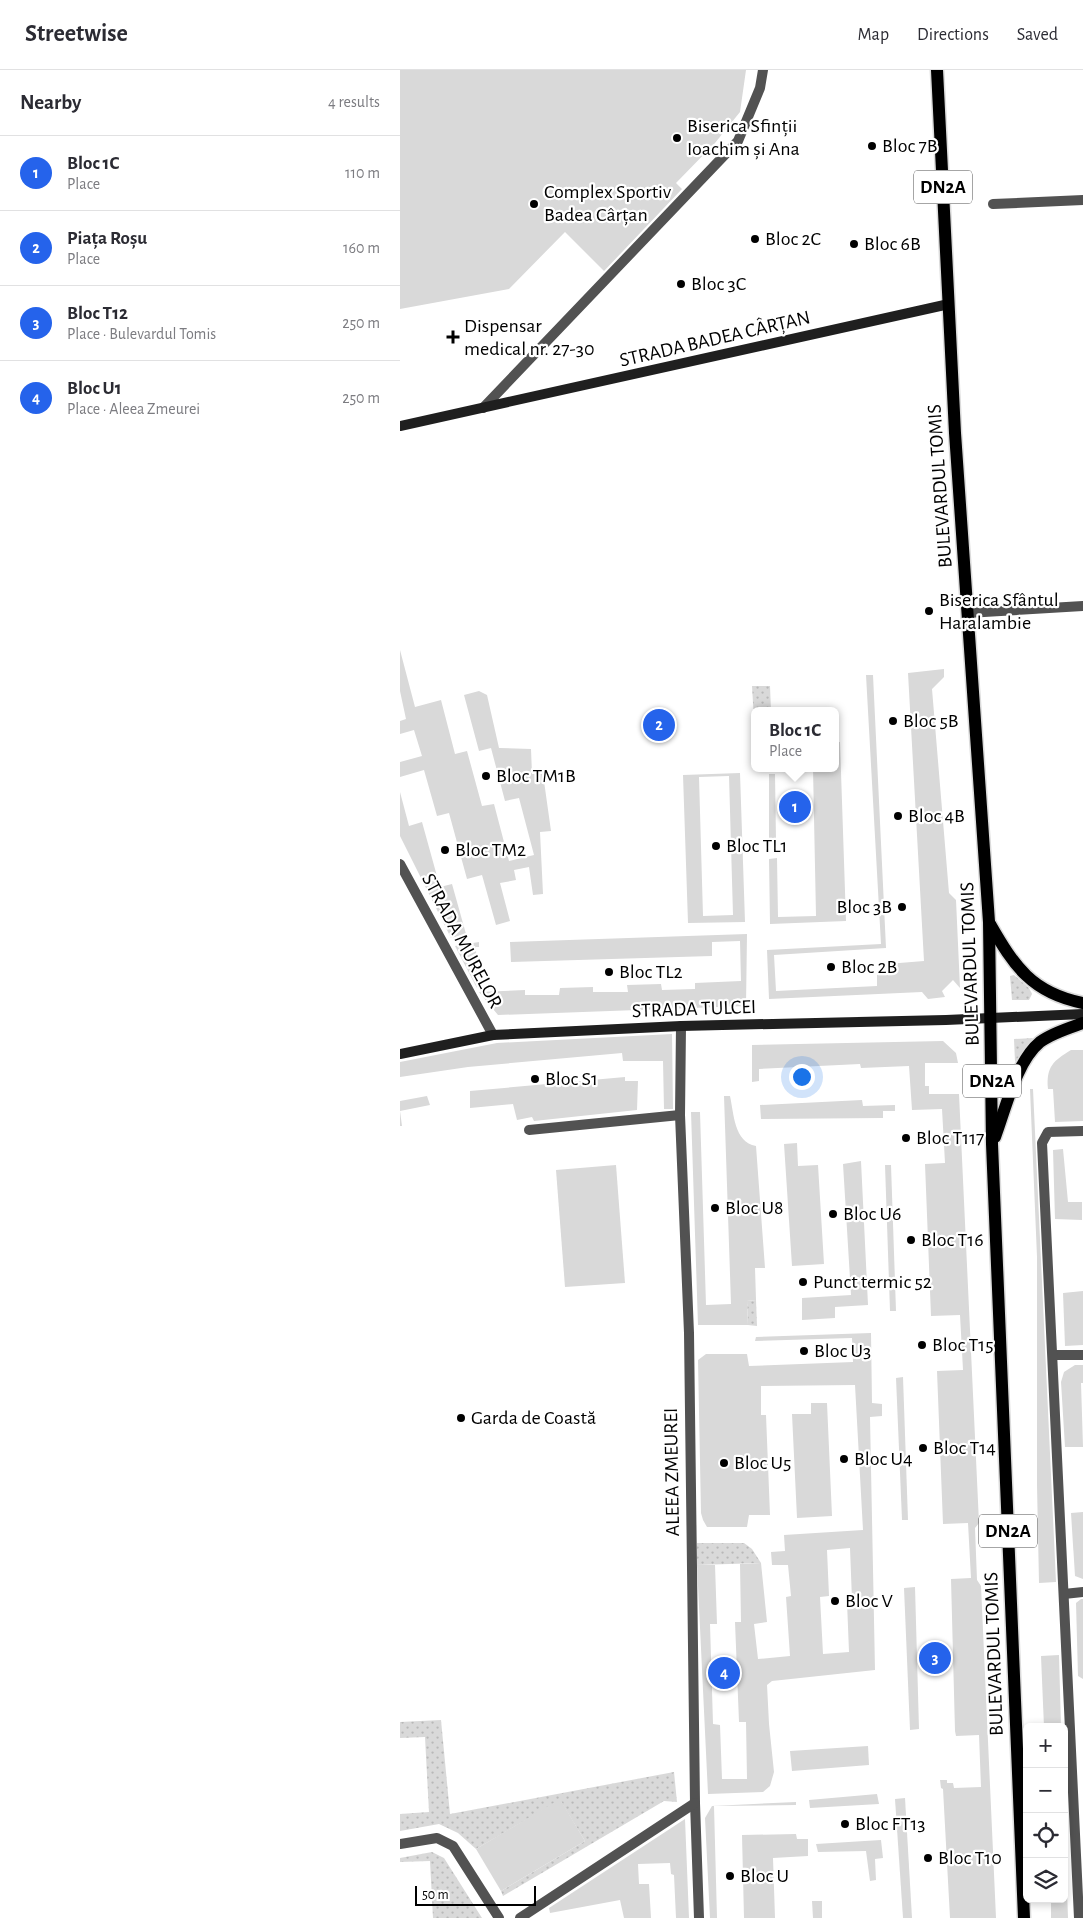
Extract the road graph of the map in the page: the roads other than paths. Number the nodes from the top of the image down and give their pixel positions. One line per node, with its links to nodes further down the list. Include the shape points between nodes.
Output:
1 (763, 70): 6 (street, via 760,88 738,142)
2 (937, 70): 5 (main road, BULEVARDUL TOMIS / DN2A)
3 (1083, 200): 4 (street)
4 (993, 204)
5 (949, 304): 6 (street, STRADA BADEA CÂRȚAN); 9 (main road, BULEVARDUL TOMIS / DN2A)
6 (483, 408): 7 (street, STRADA BADEA CÂRȚAN)
7 (400, 426)
8 (1083, 606): 9 (street)
9 (967, 613): 11 (main road, BULEVARDUL TOMIS / DN2A)
10 (400, 864): 17 (street, STRADA MURELOR)
11 (989, 922): 12 (main road, via 1003,947 1028,979 1061,998); 14 (main road, BULEVARDUL TOMIS / DN2A)
12 (1083, 1003)
13 (1083, 1014): 14 (street, STRADA TULCEI)
14 (991, 1018): 16 (street, STRADA TULCEI); 22 (main road, BULEVARDUL TOMIS / DN2A)
15 (1083, 1023): 22 (main road, via 1041,1041 1029,1053)
16 (681, 1026): 17 (street, STRADA TULCEI); 19 (street, ALEEA ZMEUREI)
17 (493, 1035): 18 (street, STRADA TULCEI)
18 (400, 1054)
19 (680, 1115): 20 (street); 27 (street, ALEEA ZMEUREI, via 689,1333)
20 (529, 1130)
21 (1083, 1131): 24 (street, via 1048,1132 1042,1143)
22 (992, 1144): 33 (main road, BULEVARDUL TOMIS / DN2A)
23 (1083, 1355): 24 (street)
24 (1053, 1356): 26 (street)
25 (1083, 1592): 26 (street)
26 (1064, 1594): 28 (street)
27 (695, 1803): 31 (street); 32 (street, ALEEA ZMEUREI)
28 (1078, 1813): 34 (street)
29 (400, 1844): 30 (street, via 438,1838 453,1846)
30 (499, 1918)
31 (520, 1918)
32 (699, 1918)
33 (1024, 1918)
34 (1079, 1918)

